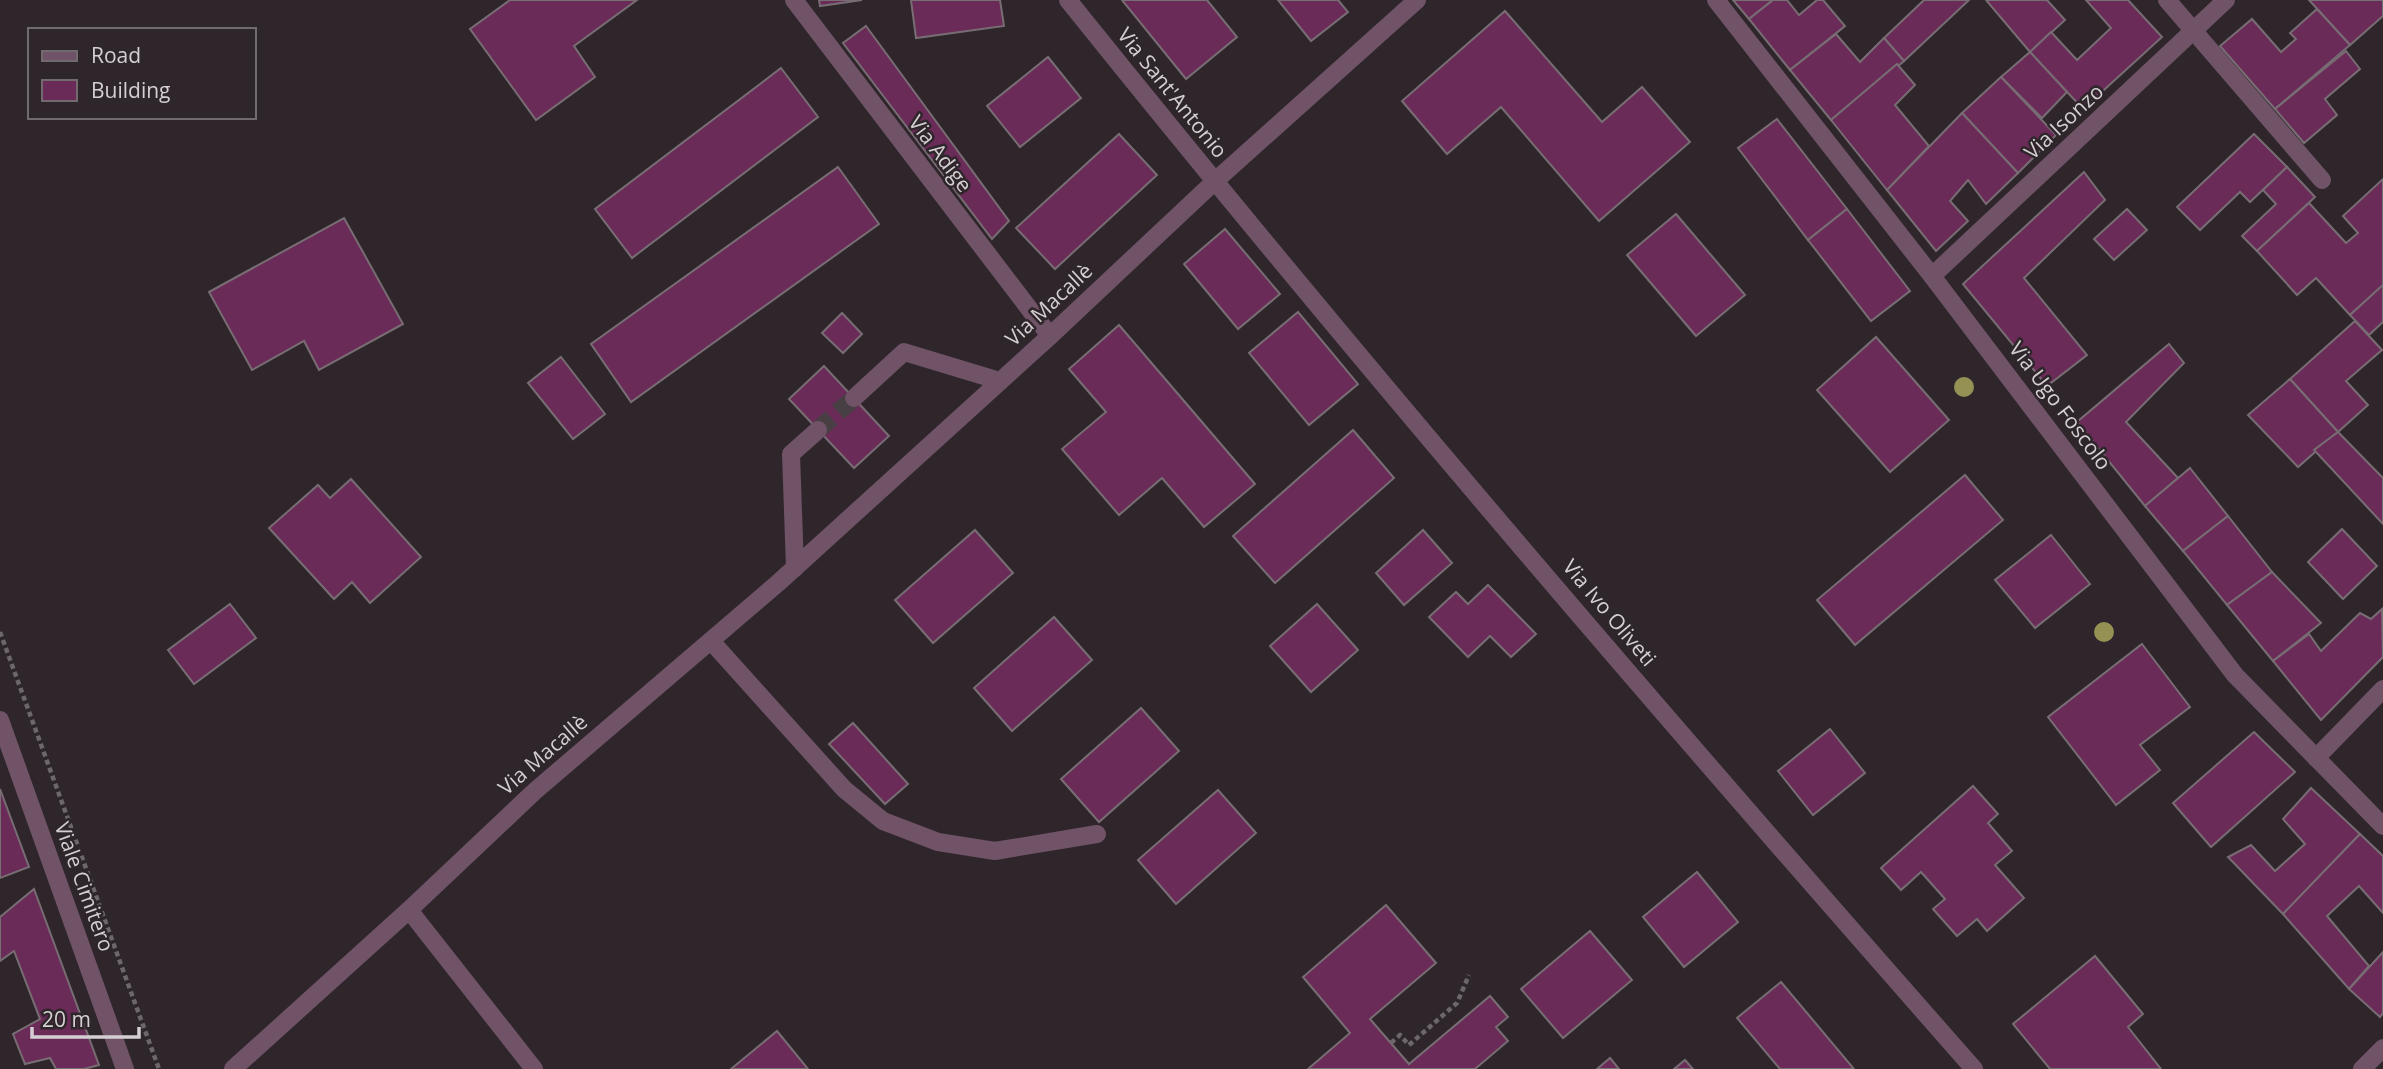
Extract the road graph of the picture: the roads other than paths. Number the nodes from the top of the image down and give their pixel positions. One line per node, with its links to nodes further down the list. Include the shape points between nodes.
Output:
1 (794, 0): 11 (street, Via Adige)
2 (1068, 0): 9 (street, Via Sant'Antonio)
3 (1417, 0): 9 (street, Via Macallè)
4 (1716, 0): 10 (street, Via Ugo Foscolo)
5 (2167, 0): 7 (street)
6 (2226, 0): 7 (street, Via Isonzo)
7 (2194, 30): 8 (street); 10 (street, Via Isonzo)
8 (2322, 180)
9 (1214, 182): 11 (street, Via Macallè); 27 (street, Via Ivo Oliveti, via 1740,804)
10 (1933, 276): 19 (street, Via Ugo Foscolo, via 2235,675)
11 (1050, 336): 12 (street, Via Macallè)
12 (1000, 381): 13 (street, via 904,352); 15 (street, Via Macallè)
13 (854, 398)
14 (818, 430): 15 (street, via 791,454)
15 (795, 568): 16 (street, Via Macallè)
16 (710, 641): 21 (street, via 844,789 883,821 939,842 995,851); 22 (street, Via Macallè, via 535,791)
17 (2383, 689): 19 (street)
18 (0, 720): 24 (street, Viale Cimitero)
19 (2316, 758): 20 (street, Via Ugo Foscolo)
20 (2383, 826)
21 (1097, 834)
22 (409, 909): 25 (street, Via Macallè); 26 (street)
23 (2383, 1048): 28 (street)
24 (125, 1069)
25 (233, 1069)
26 (534, 1069)
27 (1974, 1069)
28 (2362, 1069)

